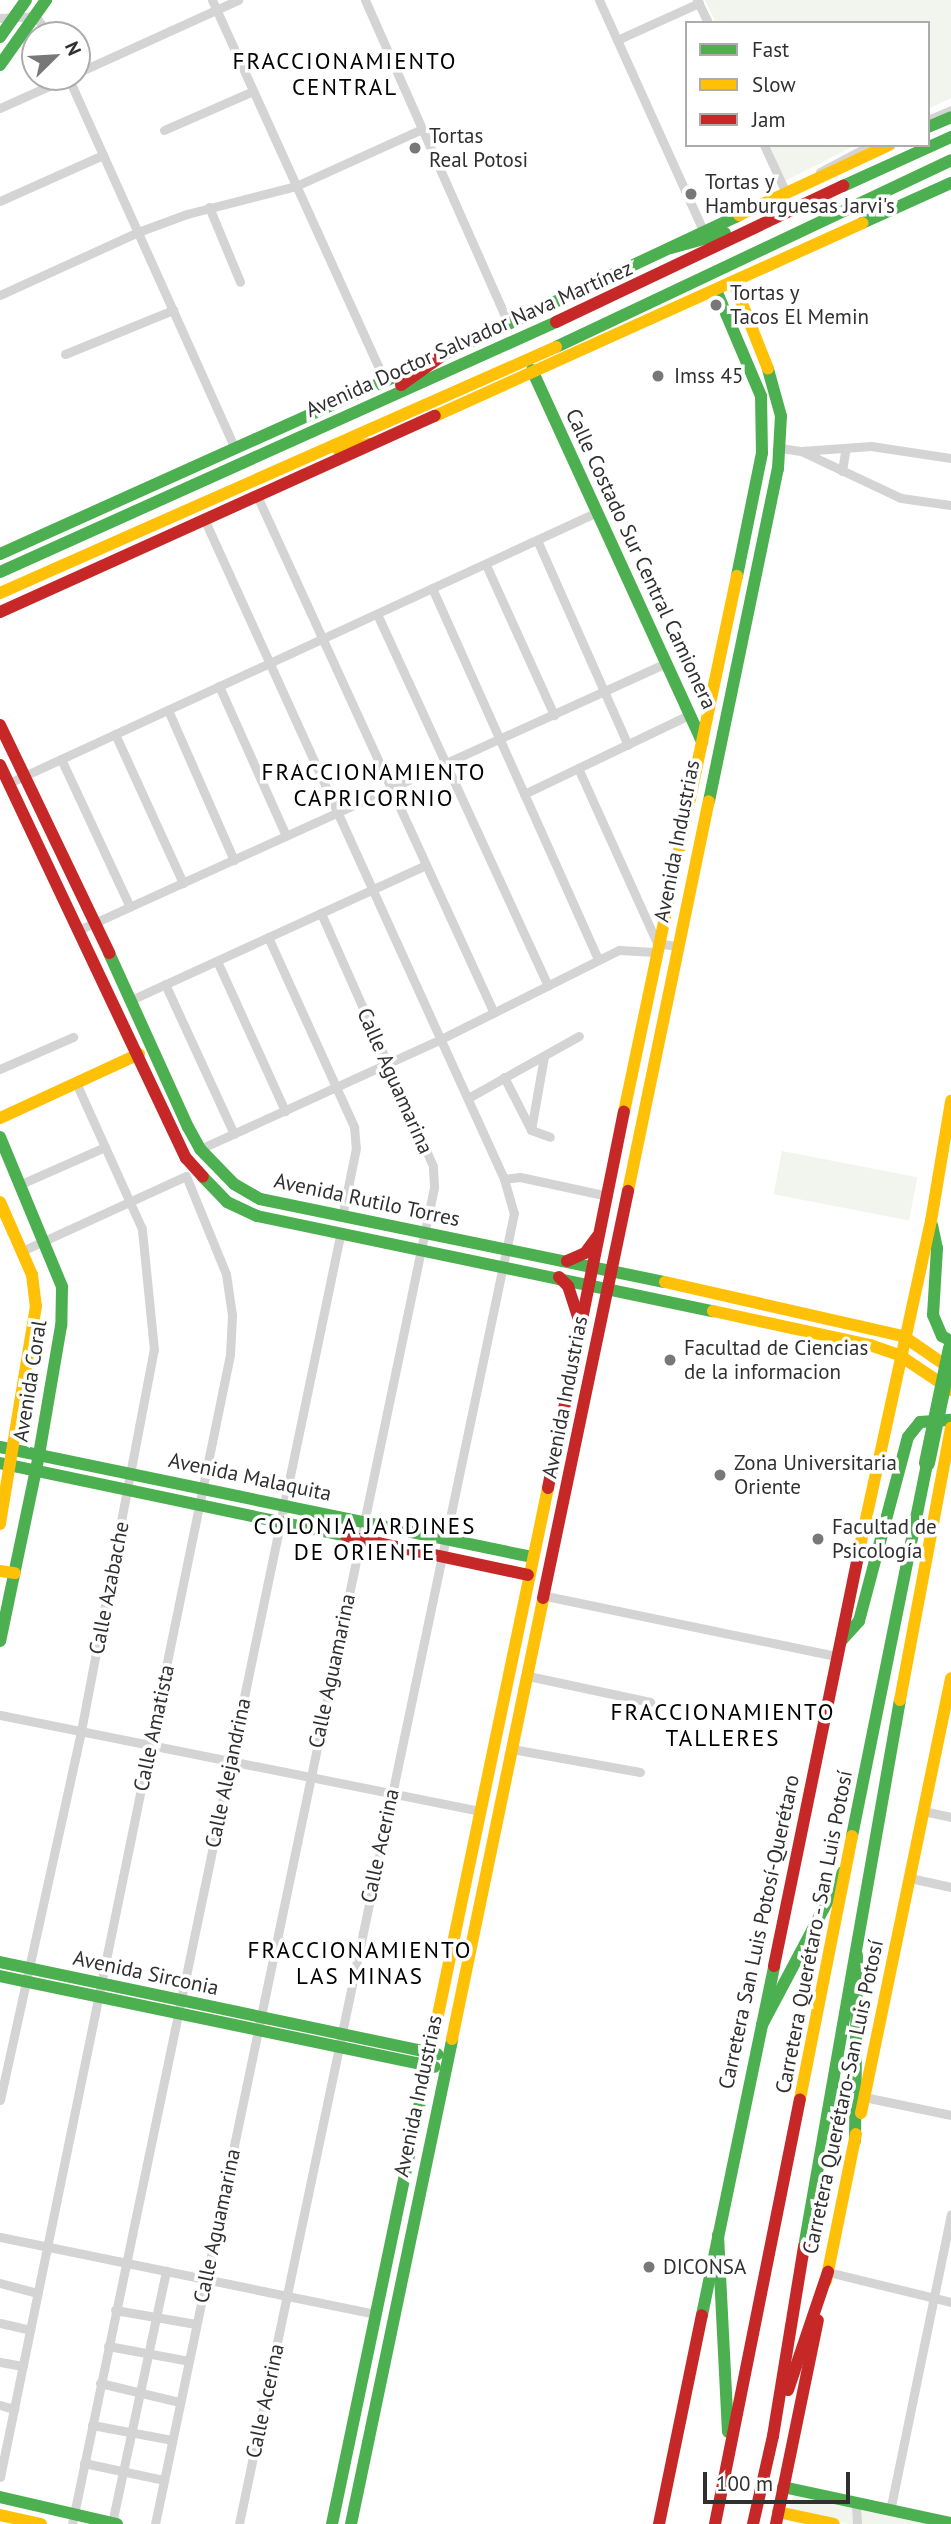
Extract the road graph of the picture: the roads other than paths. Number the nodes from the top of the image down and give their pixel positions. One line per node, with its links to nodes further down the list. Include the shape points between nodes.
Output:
1 (46, 0): 9 (main road)
2 (212, 0): 8 (street)
3 (238, 0): 8 (street)
4 (365, 0): 25 (street)
5 (599, 0): 14 (street)
6 (698, 1): 12 (street); 14 (street)
7 (21, 7): 9 (street); 10 (street); 13 (main road)
8 (217, 10): 16 (street); 19 (street)
9 (34, 16): 11 (street); 15 (main road)
10 (0, 18)
11 (38, 21)
12 (707, 21)
13 (0, 37)
14 (617, 40): 40 (street)
15 (0, 65)
16 (91, 67)
17 (37, 91): 20 (street)
18 (74, 91): 33 (street)
19 (254, 91): 26 (street); 36 (street)
20 (0, 108)
21 (951, 110): 23 (street)
22 (951, 117): 24 (main road)
23 (930, 119)
24 (930, 126)
25 (422, 129): 36 (street); 50 (street)
26 (163, 130)
27 (951, 137): 28 (main road, Avenida Doctor Salvador Nava Martínez)
28 (930, 146)
29 (765, 147): 37 (street)
30 (866, 147): 37 (street)
31 (885, 147): 37 (main road, Avenida Doctor Salvador Nava Martínez)
32 (929, 147): 41 (main road, Avenida Doctor Salvador Nava Martínez)
33 (103, 155): 38 (street); 42 (street)
34 (951, 160): 49 (main road, Avenida Doctor Salvador Nava Martínez)
35 (951, 183): 45 (main road)
36 (296, 186): 39 (street); 55 (street)
37 (790, 191): 40 (main road, Avenida Doctor Salvador Nava Martínez)
38 (0, 201)
39 (209, 207): 42 (street); 44 (street)
40 (703, 230): 43 (main road, Avenida Doctor Salvador Nava Martínez)
41 (745, 230): 43 (main road); 56 (main road, Avenida Doctor Salvador Nava Martínez, via 653,279)
42 (138, 232): 47 (street); 48 (street)
43 (671, 248): 50 (main road, Avenida Doctor Salvador Nava Martínez)
44 (240, 282)
45 (734, 282): 46 (main road); 59 (main road, Avenida Industrias, via 775,386)
46 (716, 290): 53 (main road); 69 (main road, Avenida Industrias, via 761,396 762,453)
47 (0, 295)
48 (173, 310): 52 (street); 58 (street)
49 (622, 313): 53 (main road); 67 (main road, Avenida Doctor Salvador Nava Martínez, via 539,355)
50 (509, 325): 51 (main road, Avenida Doctor Salvador Nava Martínez)
51 (446, 353): 55 (main road, Avenida Doctor Salvador Nava Martínez); 56 (main road)
52 (65, 354)
53 (562, 357): 54 (main road)
54 (532, 370): 57 (main road); 66 (main road, Calle Costado Sur Central Camionera)
55 (384, 381): 58 (main road, Avenida Doctor Salvador Nava Martínez)
56 (368, 408): 73 (main road, Avenida Doctor Salvador Nava Martínez)
57 (370, 444): 64 (main road); 67 (main road, via 346,449 251,491)
58 (235, 448): 71 (main road, Avenida Doctor Salvador Nava Martínez)
59 (781, 448): 60 (street); 74 (main road, Avenida Industrias)
60 (801, 451): 61 (street); 63 (street)
61 (845, 451): 62 (street, via 871,446); 63 (street)
62 (951, 458)
63 (842, 471): 65 (street, via 901,498)
64 (258, 498): 68 (main road); 79 (street)
65 (951, 505)
66 (597, 512): 70 (street); 81 (main road, Calle Costado Sur Central Camionera)
67 (174, 515): 76 (main road, Avenida Doctor Salvador Nava Martínez)
68 (205, 522): 77 (main road); 80 (street, Calle Acerina)
69 (747, 535): 74 (main road, via 747,567); 90 (main road, Avenida Industrias)
70 (537, 540): 72 (street); 83 (street)
71 (0, 554)
72 (486, 565): 75 (street); 85 (street)
73 (0, 572)
74 (755, 578): 95 (main road, Avenida Industrias)
75 (432, 589): 78 (street); 89 (street)
76 (0, 593)
77 (0, 612)
78 (377, 614): 79 (street); 93 (street)
79 (323, 638): 80 (street); 100 (street)
80 (270, 663): 82 (street); 103 (street, Calle Acerina)
81 (666, 663): 83 (street); 86 (main road, Calle Costado Sur Central Camionera)
82 (219, 686): 84 (street); 104 (street)
83 (606, 691): 85 (street); 91 (street)
84 (168, 709): 88 (street); 105 (street)
85 (554, 715): 89 (street)
86 (690, 715): 90 (main road, Calle Costado Sur Central Camionera); 91 (street)
87 (0, 725): 97 (main road, Avenida Rutilo Torres)
88 (115, 734): 92 (street); 107 (street)
89 (500, 739): 93 (street); 102 (street)
90 (701, 742): 95 (main road, Calle Costado Sur Central Camionera); 99 (main road, Avenida Industrias)
91 (628, 745): 96 (street)
92 (61, 759): 97 (street); 109 (street)
93 (446, 763): 100 (street); 118 (street)
94 (0, 765): 98 (main road, Avenida Rutilo Torres)
95 (713, 766): 101 (main road, Avenida Industrias)
96 (578, 768): 102 (street); 114 (street)
97 (27, 774): 98 (street); 111 (main road, Avenida Rutilo Torres)
98 (9, 783): 111 (main road, Avenida Rutilo Torres)
99 (692, 786): 101 (main road); 114 (main road, Avenida Industrias)
100 (392, 788): 103 (street); 106 (street)
101 (708, 790): 113 (main road, Avenida Industrias)
102 (524, 794): 115 (street)
103 (337, 813): 104 (street); 108 (street, Calle Acerina)
104 (286, 836): 105 (street)
105 (234, 860): 107 (street)
106 (426, 864): 108 (street); 120 (street)
107 (183, 883): 109 (street)
108 (372, 889): 110 (street); 123 (street, Calle Acerina)
109 (130, 907): 111 (street)
110 (321, 913): 112 (street); 126 (street, Calle Aguamarina)
111 (89, 926): 119 (main road, Avenida Rutilo Torres); 124 (main road, Avenida Rutilo Torres)
112 (268, 937): 116 (street); 130 (street)
113 (677, 946): 114 (street); 159 (main road, Avenida Industrias)
114 (656, 947): 115 (street, via 619,950); 144 (main road, Avenida Industrias)
115 (598, 959): 118 (street)
116 (217, 961): 117 (street); 133 (street)
117 (165, 984): 119 (street); 136 (street)
118 (548, 986): 120 (street)
119 (131, 1000): 140 (main road, Avenida Rutilo Torres)
120 (494, 1013): 123 (street)
121 (579, 1036): 125 (street)
122 (73, 1037): 127 (street)
123 (439, 1040): 126 (street); 131 (street, Calle Acerina)
124 (139, 1054): 129 (main road); 141 (main road, Avenida Rutilo Torres)
125 (544, 1056): 128 (street); 135 (street)
126 (387, 1064): 130 (street); 150 (street, Calle Aguamarina, via 433,1166 434,1187)
127 (0, 1069)
128 (504, 1077): 131 (street); 135 (street)
129 (76, 1083): 134 (main road); 139 (street, Calle Azabache)
130 (337, 1087): 133 (street); 147 (street, via 354,1127 356,1148)
131 (468, 1098): 142 (street, Calle Acerina)
132 (951, 1101): 148 (main road, Carretera San Luis Potosí-Querétaro)
133 (285, 1111): 136 (street)
134 (0, 1118)
135 (531, 1130): 137 (street)
136 (234, 1134): 140 (street)
137 (550, 1136)
138 (0, 1137): 143 (main road, Avenida Coral)
139 (105, 1147): 143 (street); 146 (street, Calle Azabache)
140 (200, 1149): 147 (main road, Avenida Rutilo Torres, via 234,1184 260,1199)
141 (189, 1172): 146 (street); 151 (main road, Avenida Rutilo Torres, via 226,1202 257,1216); 176 (street, Calle Amatista, via 226,1274 232,1315 230,1355)
142 (504, 1179): 144 (street, via 520,1177); 153 (street, Calle Acerina, via 514,1213)
143 (21, 1184): 152 (main road, Avenida Coral)
144 (608, 1196): 149 (main road, Avenida Industrias)
145 (0, 1202): 154 (main road, Avenida Coral)
146 (130, 1202): 152 (street); 175 (street, Calle Azabache, via 142,1229 148,1261 154,1350)
147 (342, 1217): 150 (main road, Avenida Rutilo Torres)
148 (931, 1221): 164 (main road, Carretera San Luis Potosí-Querétaro); 165 (main road, via 937,1248 933,1315 942,1336)
149 (601, 1233): 156 (main road, via 585,1253); 158 (main road, Avenida Industrias)
150 (423, 1235): 153 (main road, Avenida Rutilo Torres); 155 (street, Calle Aguamarina)
151 (340, 1236): 155 (main road, Avenida Rutilo Torres); 179 (street, Calle Alejandrina)
152 (46, 1240): 154 (street); 173 (main road, Avenida Coral, via 62,1287 61,1326)
153 (503, 1250): 156 (main road, Avenida Rutilo Torres); 157 (street, Calle Acerina)
154 (22, 1251): 172 (main road, Avenida Coral, via 36,1306)
155 (419, 1252): 157 (main road, Avenida Rutilo Torres); 180 (street, Calle Aguamarina)
156 (565, 1262): 158 (main road, Avenida Rutilo Torres)
157 (500, 1266): 160 (main road, Avenida Rutilo Torres); 183 (street, Calle Acerina)
158 (594, 1267): 159 (main road, Avenida Rutilo Torres); 161 (main road, Avenida Industrias)
159 (612, 1270): 162 (main road, Avenida Industrias); 164 (main road, Avenida Rutilo Torres)
160 (558, 1277): 161 (main road, Avenida Rutilo Torres); 163 (main road, via 568,1286)
161 (590, 1284): 162 (main road, Avenida Rutilo Torres); 163 (main road, Avenida Industrias)
162 (608, 1288): 167 (main road, Avenida Rutilo Torres, via 756,1318); 189 (main road, Avenida Industrias)
163 (581, 1328): 186 (main road, Avenida Industrias)
164 (903, 1336): 167 (main road, Carretera San Luis Potosí-Querétaro); 168 (main road, Avenida Rutilo Torres)
165 (951, 1341)
166 (951, 1348): 174 (main road, Carretera Querétaro - San Luis Potosí, bridge)
167 (899, 1355): 169 (main road, Avenida Rutilo Torres); 191 (main road, Carretera San Luis Potosí-Querétaro)
168 (951, 1370)
169 (951, 1390)
170 (951, 1420): 191 (main road, via 920,1422 908,1437 859,1621)
171 (951, 1428): 174 (main road, Carretera Querétaro - San Luis Potosí)
172 (6, 1457): 173 (main road, Avenida Malaquita); 181 (main road, Avenida Coral)
173 (38, 1462): 175 (main road, Avenida Malaquita); 177 (main road, Avenida Malaquita); 187 (main road, Avenida Coral)
174 (935, 1466): 206 (main road, Carretera Querétaro - San Luis Potosí); 209 (main road, Carretera Querétaro - San Luis Potosí)
175 (131, 1474): 176 (main road, Avenida Malaquita); 177 (street, Calle Azabache)
176 (204, 1489): 178 (street, Calle Amatista); 179 (main road, Avenida Malaquita)
177 (127, 1492): 178 (main road, Avenida Malaquita); 196 (street, Calle Azabache)
178 (200, 1506): 182 (main road, Avenida Malaquita); 197 (street, Calle Amatista)
179 (285, 1506): 180 (main road, Avenida Malaquita); 182 (street, Calle Alejandrina)
180 (363, 1522): 183 (main road, Avenida Malaquita); 184 (street, Calle Aguamarina)
181 (0, 1524)
182 (281, 1524): 184 (main road, Avenida Malaquita); 199 (street, Calle Alejandrina)
183 (443, 1538): 185 (street, Calle Acerina); 186 (main road, Avenida Malaquita)
184 (359, 1540): 185 (main road, Avenida Malaquita); 201 (street, Calle Aguamarina)
185 (440, 1556): 188 (main road, Avenida Malaquita); 202 (street, Calle Acerina)
186 (532, 1557): 188 (main road, Avenida Industrias)
187 (7, 1572): 190 (main road, Avenida Coral)
188 (528, 1575): 203 (main road, Avenida Industrias)
189 (546, 1596): 191 (street); 192 (main road, Avenida Industrias)
190 (0, 1641)
191 (839, 1649): 216 (main road, Carretera San Luis Potosí-Querétaro)
192 (528, 1676): 194 (street); 198 (main road, Avenida Industrias)
193 (951, 1678): 204 (main road, Carretera Querétaro-San Luis Potosí)
194 (650, 1702)
195 (0, 1715): 196 (street)
196 (81, 1731): 197 (street); 211 (street, Calle Azabache)
197 (151, 1745): 199 (street); 213 (street, Calle Amatista)
198 (512, 1749): 200 (street); 218 (main road, Avenida Industrias)
199 (230, 1761): 201 (street); 214 (street, Calle Alejandrina)
200 (640, 1772)
201 (310, 1777): 202 (street); 215 (street, Calle Aguamarina)
202 (391, 1793): 203 (street); 217 (street, Calle Acerina)
203 (479, 1811): 218 (main road, Avenida Industrias)
204 (923, 1811): 205 (street); 207 (main road, Carretera Querétaro-San Luis Potosí)
205 (951, 1817)
206 (852, 1855): 216 (main road); 257 (main road, Carretera Querétaro - San Luis Potosí)
207 (910, 1878): 208 (street); 219 (main road, Carretera Querétaro-San Luis Potosí)
208 (951, 1887)
209 (855, 1942): 222 (main road, via 860,1977); 254 (main road, Carretera Querétaro - San Luis Potosí)
210 (0, 1962): 211 (main road, Avenida Sirconia)
211 (25, 1975): 212 (main road, Avenida Sirconia); 213 (main road, Avenida Sirconia); 220 (street, Calle Azabache)
212 (0, 1976)
213 (100, 1991): 214 (main road, Avenida Sirconia); 226 (street, Calle Amatista)
214 (179, 2008): 215 (main road, Avenida Sirconia); 227 (street, Calle Alejandrina)
215 (259, 2024): 217 (main road, Avenida Sirconia); 230 (street, Calle Aguamarina)
216 (762, 2025): 224 (main road, Carretera San Luis Potosí-Querétaro)
217 (339, 2041): 218 (main road, Avenida Sirconia); 233 (street, Calle Acerina)
218 (438, 2061): 238 (main road, Avenida Industrias); 275 (main road, Avenida Industrias)
219 (864, 2097): 221 (street); 222 (main road, Carretera Querétaro-San Luis Potosí)
220 (0, 2100)
221 (951, 2115)
222 (855, 2141): 229 (main road, Carretera Querétaro-San Luis Potosí)
223 (951, 2214): 234 (street)
224 (718, 2235): 257 (main road); 276 (main road, Carretera San Luis Potosí-Querétaro)
225 (0, 2237): 226 (street)
226 (47, 2246): 227 (street); 232 (street, Calle Amatista)
227 (125, 2262): 228 (street); 236 (street, Calle Alejandrina)
228 (166, 2271): 230 (street); 237 (street)
229 (828, 2272): 234 (street); 254 (main road); 262 (main road, Carretera Querétaro-San Luis Potosí)
230 (206, 2279): 233 (street); 240 (street, Calle Aguamarina)
231 (0, 2283): 232 (street)
232 (38, 2293): 241 (street, Calle Amatista)
233 (287, 2295): 238 (street); 273 (street, Calle Acerina)
234 (932, 2298): 235 (street); 265 (street)
235 (951, 2302)
236 (115, 2310): 237 (street); 242 (street, Calle Alejandrina)
237 (157, 2314): 240 (street, Calle Aguamarina); 243 (street)
238 (376, 2314): 274 (main road, Avenida Industrias)
239 (0, 2323): 241 (street)
240 (196, 2324): 244 (street, Calle Aguamarina)
241 (30, 2330): 246 (street, Calle Amatista)
242 (108, 2346): 243 (street); 247 (street, Calle Alejandrina)
243 (148, 2355): 244 (street); 248 (street)
244 (189, 2361): 249 (street, Calle Aguamarina)
245 (0, 2362): 246 (street)
246 (23, 2366): 251 (street, Calle Amatista)
247 (100, 2383): 248 (street); 252 (street, Calle Alejandrina)
248 (140, 2393): 249 (street); 253 (street)
249 (180, 2402): 255 (street, Calle Aguamarina)
250 (0, 2406): 251 (street)
251 (14, 2409): 256 (street, Calle Amatista)
252 (92, 2425): 253 (street); 258 (street, Calle Alejandrina)
253 (132, 2432): 255 (street); 259 (street)
254 (772, 2436): 278 (main road, Carretera Querétaro - San Luis Potosí)
255 (173, 2440): 261 (street, Calle Aguamarina)
256 (3, 2445): 260 (street, Calle Amatista)
257 (729, 2454): 277 (main road, Carretera Querétaro - San Luis Potosí)
258 (84, 2463): 259 (street); 268 (street, Calle Alejandrina)
259 (123, 2473): 261 (street); 271 (street)
260 (0, 2477)
261 (164, 2480): 272 (street, Calle Aguamarina)
262 (783, 2487): 264 (main road); 267 (main road, Carretera Querétaro-San Luis Potosí)
263 (0, 2497): 268 (main road)
264 (856, 2505): 265 (main road); 280 (street)
265 (890, 2511): 269 (main road)
266 (0, 2515): 270 (main road)
267 (777, 2518): 279 (main road)
268 (73, 2519): 271 (main road)
269 (951, 2523)
270 (41, 2524)
271 (115, 2524)
272 (155, 2524)
273 (239, 2524)
274 (332, 2524)
275 (351, 2524)
276 (659, 2524)
277 (715, 2524)
278 (753, 2524)
279 (834, 2524)
280 (857, 2524)

